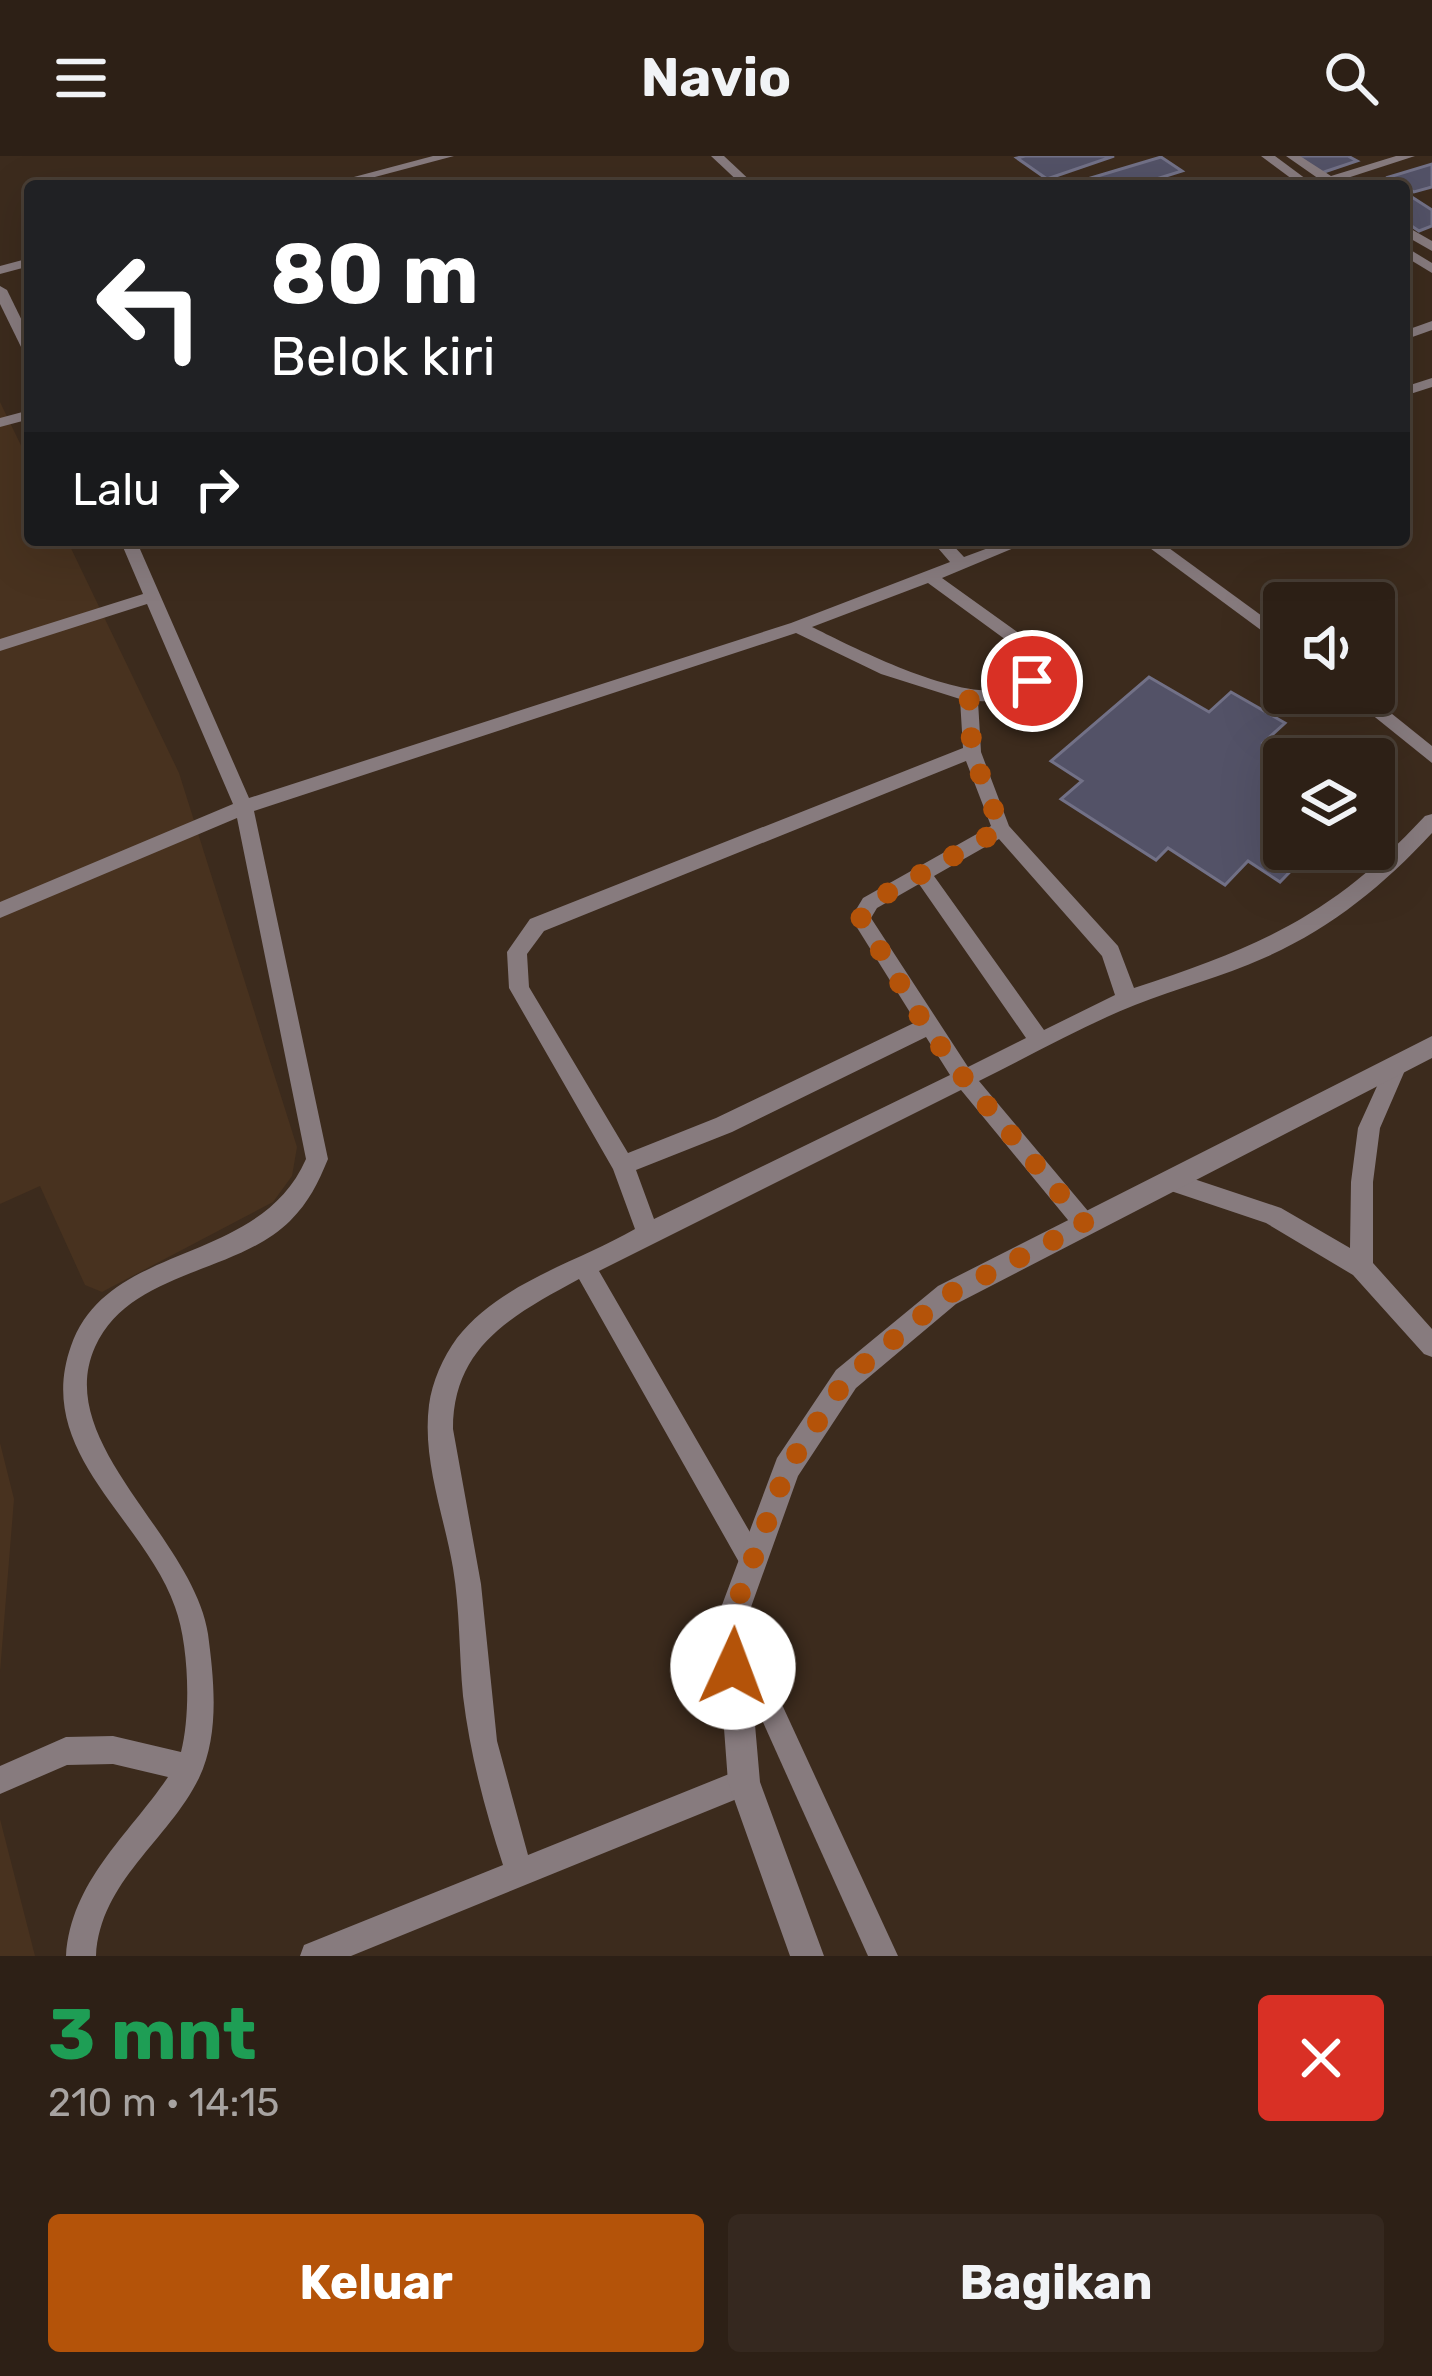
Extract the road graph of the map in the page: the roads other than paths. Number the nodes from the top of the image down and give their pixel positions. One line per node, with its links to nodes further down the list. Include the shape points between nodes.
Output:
1 (448, 156): 6 (lane)
2 (717, 156): 7 (lane)
3 (1267, 156): 8 (lane)
4 (1292, 156): 9 (lane)
5 (1409, 156): 10 (lane)
6 (350, 180)
7 (743, 180)
8 (1301, 180)
9 (1328, 180)
10 (1341, 180)
11 (0, 290): 12 (lane)
12 (24, 338)
13 (131, 546): 19 (lane)
14 (945, 546): 17 (lane)
15 (1010, 546): 17 (lane)
16 (1155, 546): 20 (lane)
17 (962, 565): 18 (lane)
18 (930, 577): 21 (lane); 23 (lane, via 1035,653 1040,665 1020,692)
19 (154, 596): 22 (lane); 27 (lane)
20 (1263, 626)
21 (797, 627): 23 (lane, via 937,690); 27 (lane)
22 (0, 645)
23 (969, 695): 25 (lane)
24 (1380, 714): 26 (lane)
25 (972, 752): 29 (lane); 38 (lane, via 537,925 517,952 519,988)
26 (1432, 756)
27 (244, 807): 31 (lane); 47 (lane, via 317,1159 301,1195 263,1227 139,1286 103,1313 83,1346 74,1384 104,1478 187,1600 200,1718)
28 (1432, 821): 32 (lane, via 1389,871 1307,932)
29 (1001, 829): 30 (lane); 32 (lane, via 1111,952)
30 (922, 873): 33 (lane, via 870,903 861,918); 34 (lane)
31 (0, 910)
32 (1127, 999): 34 (lane)
33 (926, 1027): 37 (lane); 38 (lane)
34 (1041, 1043): 37 (lane)
35 (1432, 1046): 36 (street)
36 (1395, 1068): 39 (street); 43 (lane, via 1369,1128)
37 (964, 1078): 40 (lane); 41 (lane)
38 (623, 1165): 41 (lane)
39 (1173, 1182): 40 (street); 43 (lane, via 1273,1215)
40 (1085, 1224): 45 (street, via 947,1295 846,1379 787,1468)
41 (648, 1233): 42 (lane)
42 (583, 1265): 45 (lane); 50 (lane, via 496,1312 443,1390 477,1698 495,1800)
43 (1361, 1267): 44 (lane)
44 (1432, 1346)
45 (753, 1562): 46 (street)
46 (730, 1621): 49 (street); 54 (lane)
47 (189, 1768): 48 (lane, via 113,1750 66,1751); 51 (lane, via 111,1873 79,1936)
48 (0, 1780)
49 (744, 1782): 50 (lane); 53 (street)
50 (520, 1873): 52 (lane)
51 (81, 1956)
52 (315, 1956)
53 (807, 1956)
54 (884, 1956)

